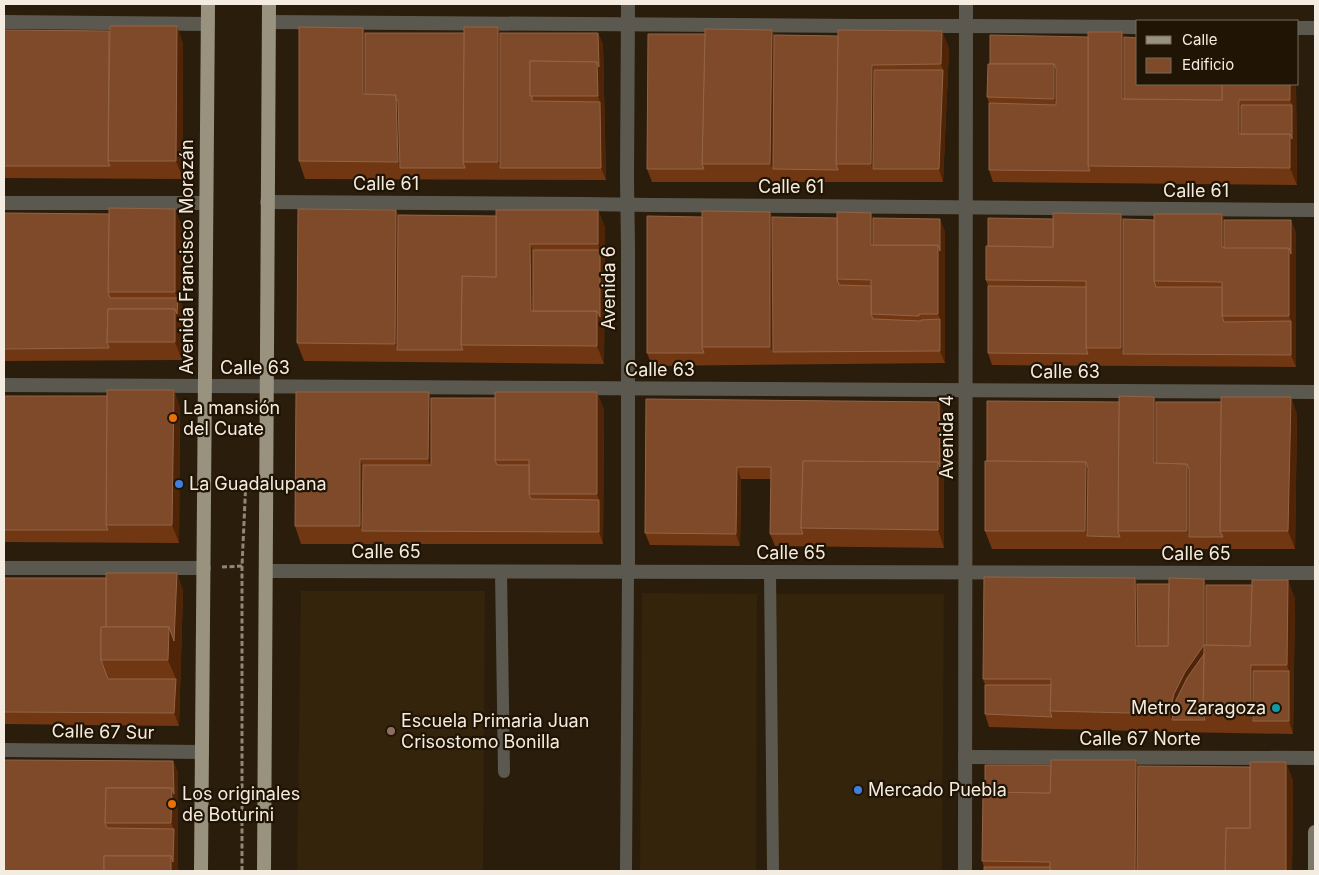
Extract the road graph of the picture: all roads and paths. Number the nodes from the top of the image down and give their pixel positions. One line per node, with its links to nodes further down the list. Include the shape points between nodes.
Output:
1 (208, 4): 7 (main road, Avenida Francisco Morazán)
2 (269, 4): 6 (main road)
3 (628, 4): 8 (street, Avenida 6)
4 (966, 4): 9 (street, Avenida 4)
5 (4, 22): 7 (street)
6 (269, 22): 8 (street); 13 (main road)
7 (208, 24): 15 (main road, Avenida Francisco Morazán)
8 (628, 24): 9 (street); 16 (street, Avenida 6)
9 (966, 26): 10 (street); 17 (street, Avenida 4)
10 (1136, 27)
11 (1299, 28): 12 (street)
12 (1315, 28)
13 (267, 202): 16 (street, Calle 61); 21 (main road)
14 (4, 203): 15 (street)
15 (206, 203): 20 (main road, Avenida Francisco Morazán)
16 (628, 205): 17 (street, Calle 61); 22 (street, Avenida 6)
17 (966, 208): 18 (street, Calle 61); 23 (street, Avenida 4)
18 (1315, 210)
19 (4, 385): 20 (street, Calle 63)
20 (205, 386): 21 (street, Calle 63); 26 (main road, Avenida Francisco Morazán)
21 (267, 386): 22 (street, Calle 63); 27 (main road)
22 (628, 389): 23 (street, Calle 63); 29 (street, Avenida 6)
23 (966, 390): 24 (street, Calle 63); 31 (street, Avenida 4)
24 (1315, 392)
25 (4, 568): 26 (street)
26 (204, 568): 27 (path, via 242,566); 34 (main road, Avenida Francisco Morazán)
27 (266, 571): 28 (street, Calle 65); 40 (main road)
28 (500, 571): 29 (street, Calle 65); 37 (lane)
29 (628, 572): 30 (street, Calle 65); 41 (lane)
30 (770, 572): 31 (street, Calle 65); 42 (lane)
31 (965, 572): 32 (street, Calle 65); 35 (street, Avenida 4)
32 (1315, 573)
33 (4, 750): 34 (street, Calle 67 Sur)
34 (202, 752): 39 (main road, Avenida Francisco Morazán)
35 (965, 757): 36 (street, Calle 67 Norte); 43 (street, Avenida 4)
36 (1315, 758)
37 (504, 772)
38 (1315, 832): 44 (main road)
39 (201, 871)
40 (264, 871)
41 (626, 871)
42 (773, 871)
43 (965, 871)
44 (1315, 871)

